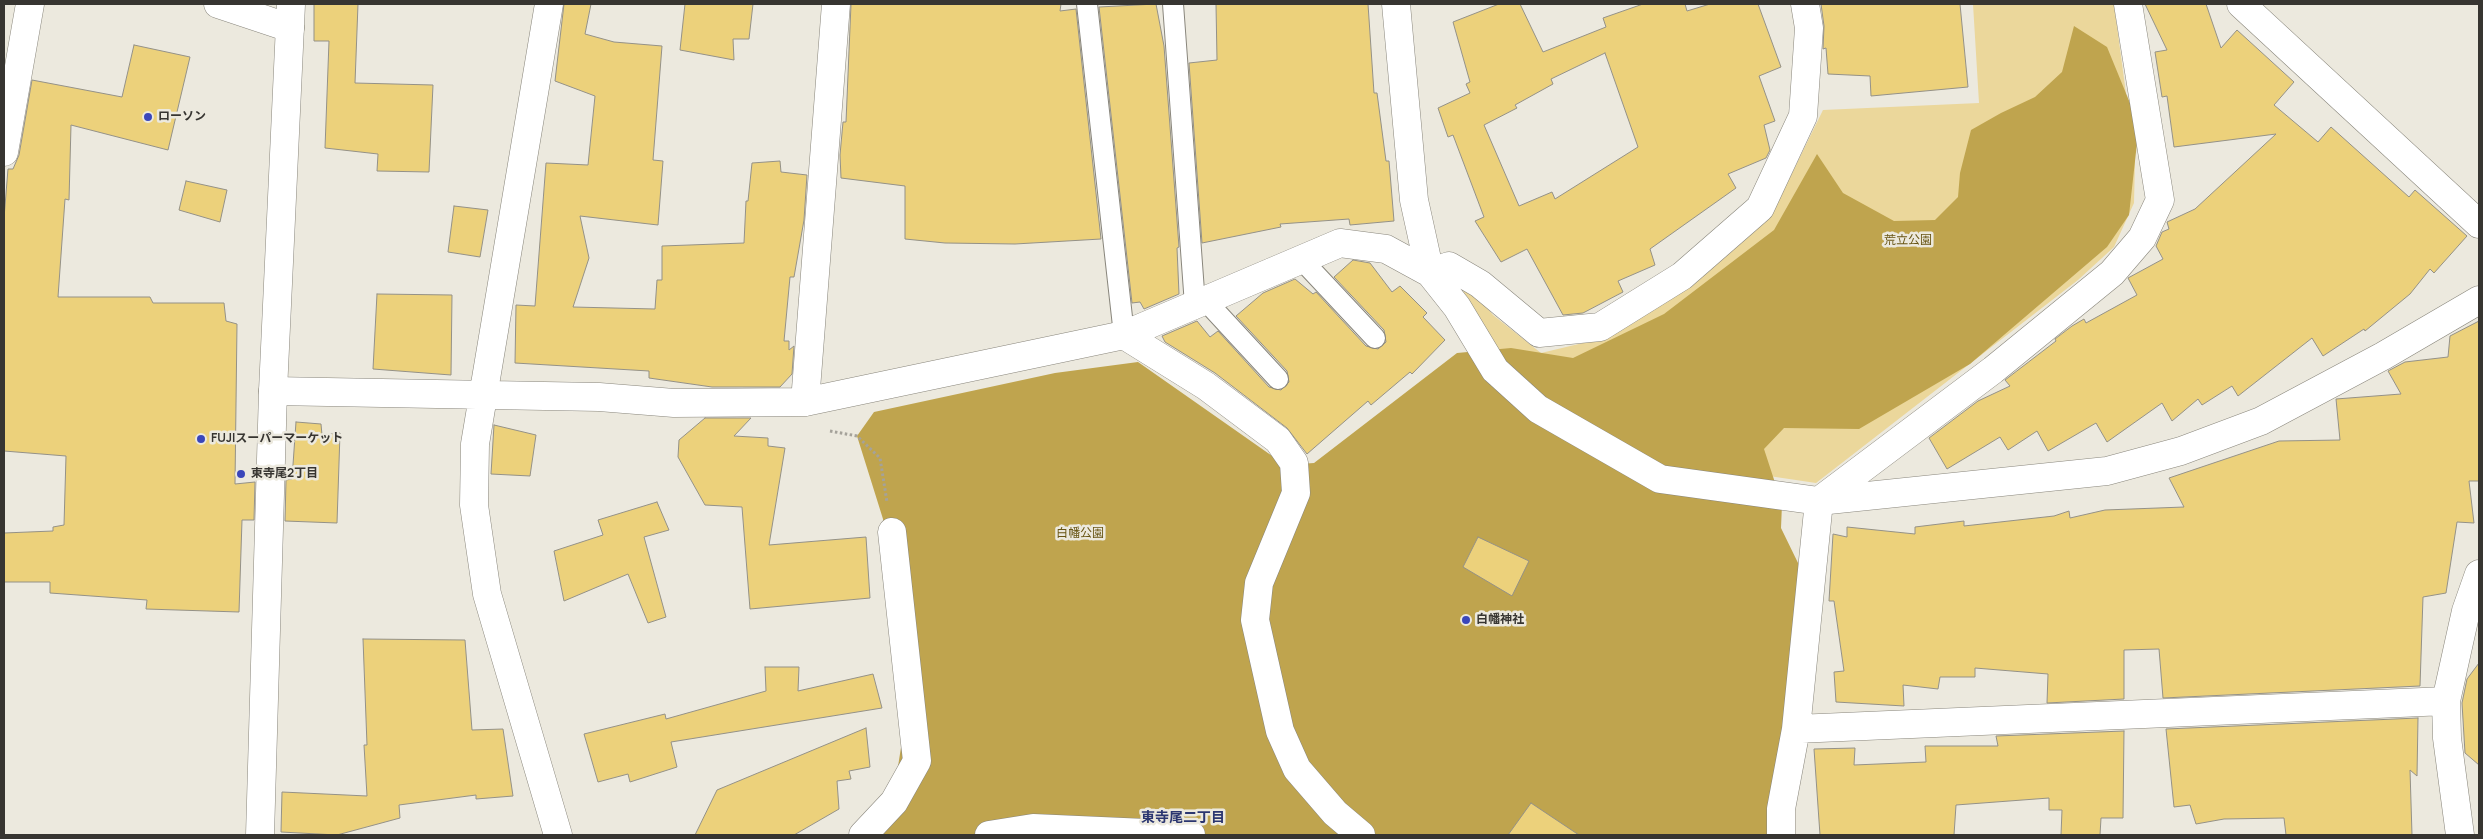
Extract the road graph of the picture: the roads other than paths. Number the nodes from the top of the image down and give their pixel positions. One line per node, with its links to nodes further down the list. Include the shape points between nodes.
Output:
1 (218, 4): 11 (street)
2 (549, 4): 22 (street)
3 (836, 4): 23 (street)
4 (1087, 4): 18 (lane)
5 (1173, 4): 17 (lane)
6 (1396, 4): 15 (street, via 1414,200)
7 (1805, 4): 15 (street, via 1809,28 1803,116 1760,208 1682,276 1600,327 1539,333 1480,284 1449,266)
8 (2128, 4): 24 (street, via 2160,200 2142,238 2112,273 2083,297 1993,370)
9 (2241, 4): 13 (street)
10 (20, 14): 12 (street)
11 (290, 16): 21 (street)
12 (4, 152)
13 (2479, 224)
14 (1301, 259): 15 (street, via 1340,243 1386,249); 17 (street); 19 (lane)
15 (1430, 273): 24 (street, via 1457,306 1495,370 1538,409 1660,479)
16 (2479, 300): 24 (street, via 2261,421 2181,451 2107,471)
17 (1200, 302): 18 (street); 20 (lane)
18 (1124, 335): 23 (street); 34 (street, via 1206,386 1278,440 1294,463 1296,493 1259,583 1255,620 1280,731 1296,769 1335,813)
19 (1375, 338)
20 (1278, 379)
21 (273, 391): 22 (street); 29 (street)
22 (483, 394): 23 (street, via 674,403); 30 (street, via 475,444 474,505 487,594)
23 (805, 402)
24 (1819, 501): 28 (street)
25 (892, 532): 31 (street, via 917,761 894,802)
26 (2479, 574): 27 (street, via 2466,611)
27 (2446, 701): 28 (street); 36 (street, via 2447,738)
28 (1796, 729): 35 (street, via 1781,810)
29 (260, 835)
30 (558, 835)
31 (863, 835)
32 (988, 835): 33 (street, via 1033,828)
33 (1191, 835)
34 (1361, 835)
35 (1781, 835)
36 (2460, 835)

